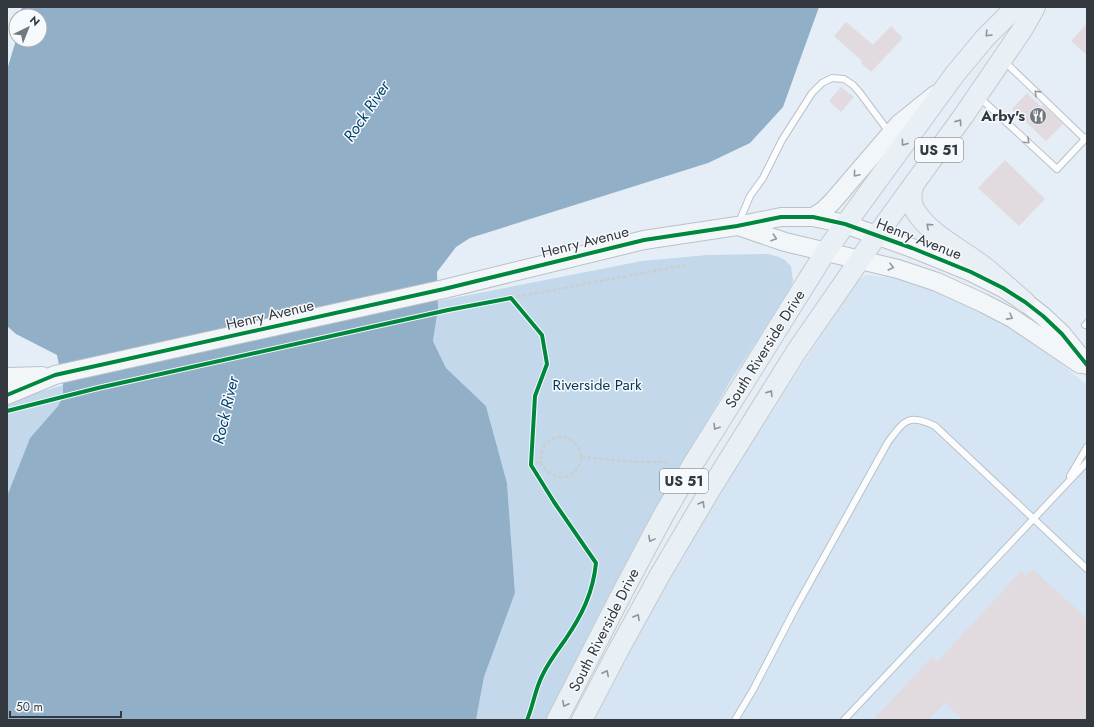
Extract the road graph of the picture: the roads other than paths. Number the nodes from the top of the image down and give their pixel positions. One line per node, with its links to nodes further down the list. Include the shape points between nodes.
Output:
1 (1016, 7): 4 (main road, South Riverside Drive / US 51, one-way to 4, via 985,38)
2 (1035, 7): 3 (main road, South Riverside Drive / US 51)
3 (1002, 60): 5 (main road, South Riverside Drive / US 51); 7 (lane, one-way to 3)
4 (944, 89): 6 (street); 10 (main road, South Riverside Drive / US 51, one-way to 10)
5 (978, 96): 7 (lane, one-way to 7, via 1057,169); 8 (main road, South Riverside Drive / US 51, one-way to 5)
6 (890, 133): 9 (street, one-way to 9, via 833,201); 11 (lane, via 853,85 844,79 832,78 822,83 812,93 782,140 764,178 750,196)
7 (1086, 138)
8 (912, 186): 12 (main road, South Riverside Drive / US 51); 15 (main road, one-way to 8, via 983,266 923,221 912,203)
9 (813, 216): 10 (street, Henry Avenue); 11 (street, Henry Avenue, via 782,217)
10 (845, 224): 12 (street, Henry Avenue); 13 (main road, South Riverside Drive / US 51)
11 (737, 226): 13 (street, Henry Avenue, one-way to 13, via 785,242); 18 (street, Henry Avenue, via 644,240 444,289)
12 (877, 235): 14 (main road, South Riverside Drive / US 51); 15 (street, Henry Avenue, via 971,272)
13 (826, 251): 14 (street, Henry Avenue); 26 (main road, South Riverside Drive / US 51, one-way to 26, via 663,516)
14 (860, 259): 17 (street, Henry Avenue, one-way to 17, via 924,277 983,303 1018,322); 27 (main road, South Riverside Drive / US 51, one-way to 14, via 643,606 710,490 796,352)
15 (1025, 302): 16 (street, Henry Avenue, via 1062,334)
16 (1087, 366)
17 (1087, 369)
18 (55, 375): 19 (street); 20 (street)
19 (7, 377)
20 (7, 395)
21 (1087, 447): 23 (lane)
22 (1087, 462): 23 (lane)
23 (1064, 487): 24 (lane)
24 (1034, 519): 25 (lane); 28 (lane, via 935,426 918,419 904,422 888,442); 29 (lane)
25 (1087, 569)
26 (557, 720)
27 (582, 720)
28 (735, 720)
29 (844, 720)

